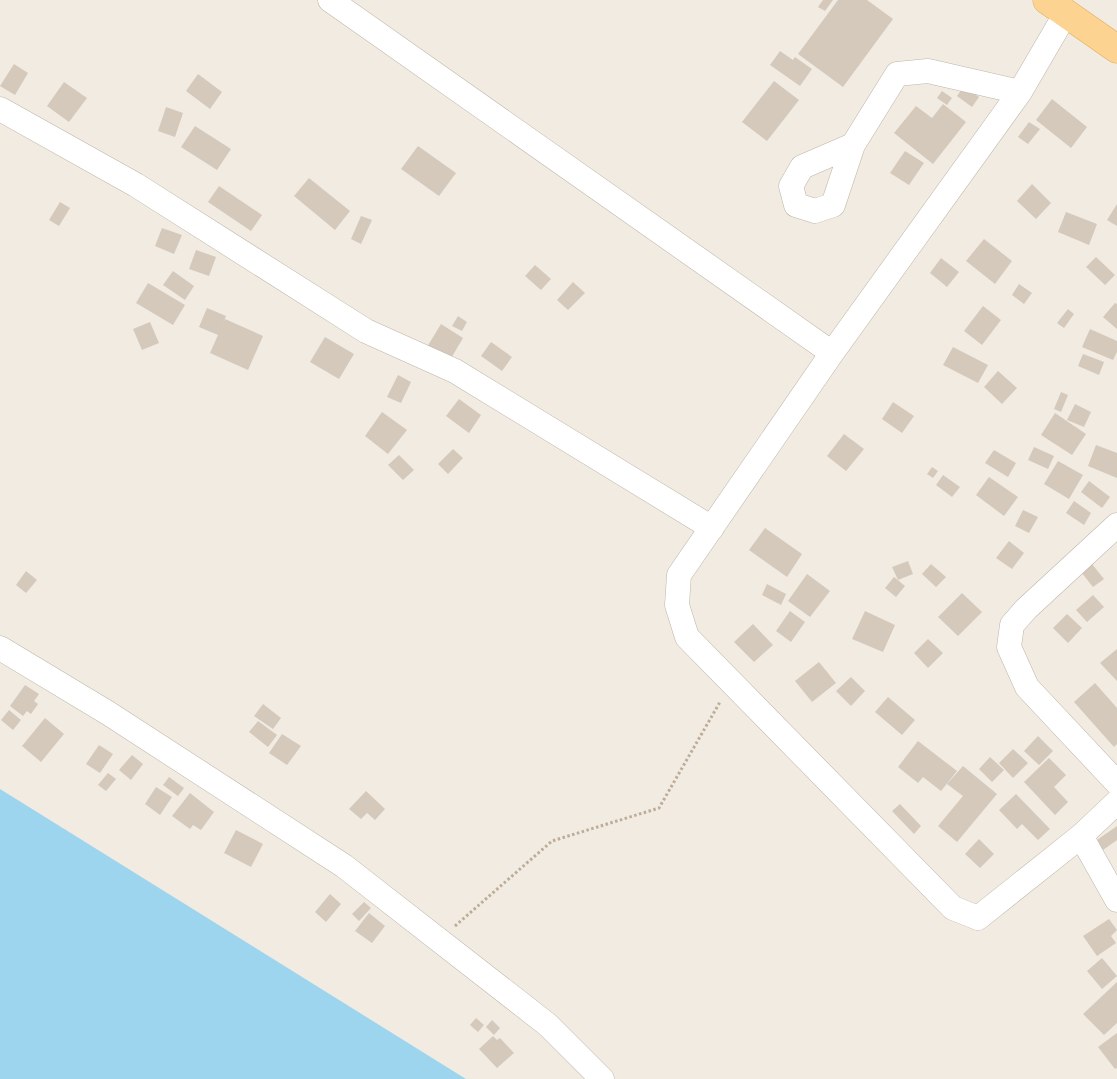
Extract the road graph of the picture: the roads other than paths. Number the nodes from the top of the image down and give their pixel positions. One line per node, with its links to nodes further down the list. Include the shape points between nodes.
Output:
1 (330, 0): 7 (street)
2 (1057, 6): 3 (main road); 4 (street)
3 (1117, 49)
4 (1020, 92): 6 (street, via 928,71 898,74); 7 (street)
5 (0, 109): 9 (street, via 136,185 366,331 455,371)
6 (853, 145)
7 (832, 353): 9 (street)
8 (1117, 525): 11 (street, via 1026,609 1012,626 1009,647 1027,687)
9 (712, 528): 13 (street, via 679,575 677,605 687,637 953,908 978,918)
10 (0, 648): 15 (street, via 108,713 344,866 548,1025)
11 (1117, 783)
12 (1117, 802): 13 (street)
13 (1081, 836): 14 (street)
14 (1117, 900)
15 (602, 1079)

